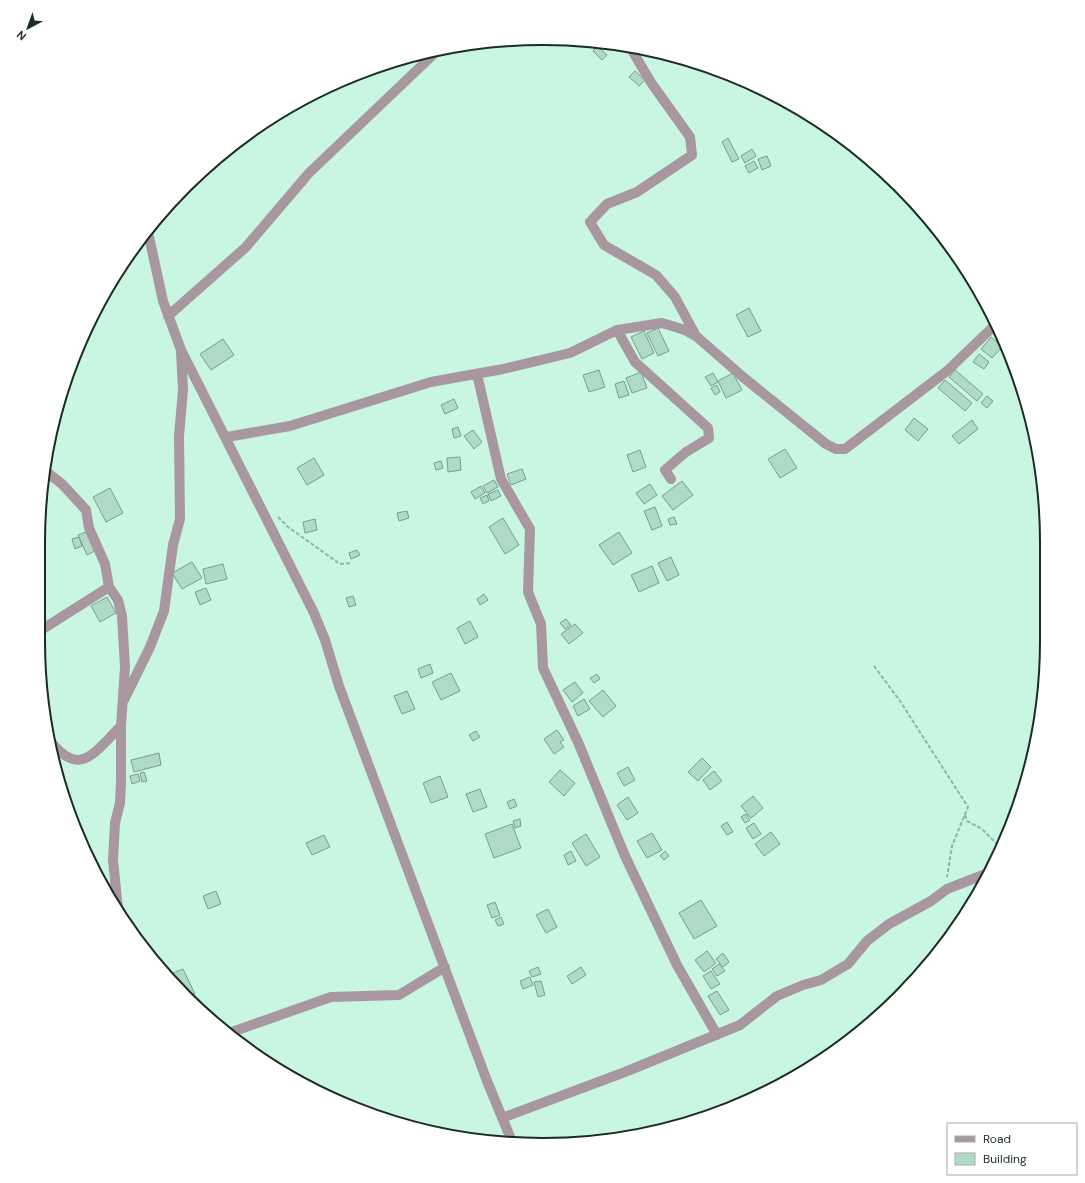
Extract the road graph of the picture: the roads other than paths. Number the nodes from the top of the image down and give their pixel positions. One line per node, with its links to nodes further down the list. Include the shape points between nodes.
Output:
1 (634, 54): 7 (street, via 690,137 692,155 637,192 607,204 590,222 604,245 656,275 675,297)
2 (429, 59): 4 (street, via 308,172 246,247)
3 (149, 238): 4 (street)
4 (168, 316): 8 (street)
5 (992, 328): 7 (street, via 947,371 845,448 836,449 826,444)
6 (617, 330): 7 (street, via 662,323); 9 (street, via 570,353); 12 (street, via 635,362 708,428 709,438 686,452 665,470)
7 (696, 336)
8 (181, 350): 10 (street); 15 (street, via 183,390 179,436 180,519 173,545 164,611 150,648)
9 (477, 374): 10 (street, via 431,382 290,426); 22 (street, via 501,479 530,529 528,592 540,624 543,668 578,742 625,856 678,965)
10 (227, 437): 20 (street, via 314,613)
11 (50, 474): 13 (street, via 86,510 89,528 105,564)
12 (671, 479)
13 (109, 587): 14 (street); 15 (street, via 118,600 122,616 125,667)
14 (45, 628)
15 (122, 705): 16 (street)
16 (121, 726): 17 (street, via 85,759 76,760); 19 (street, via 122,782 115,824 113,860)
17 (58, 750)
18 (980, 876): 22 (street, via 943,892 889,924 867,941 848,964 821,980 777,996 740,1025)
19 (117, 897)
20 (445, 967): 21 (street, via 399,995 331,997); 23 (street)
21 (235, 1031)
22 (717, 1035): 23 (street, via 532,1109)
23 (502, 1118): 24 (street)
24 (510, 1137)

